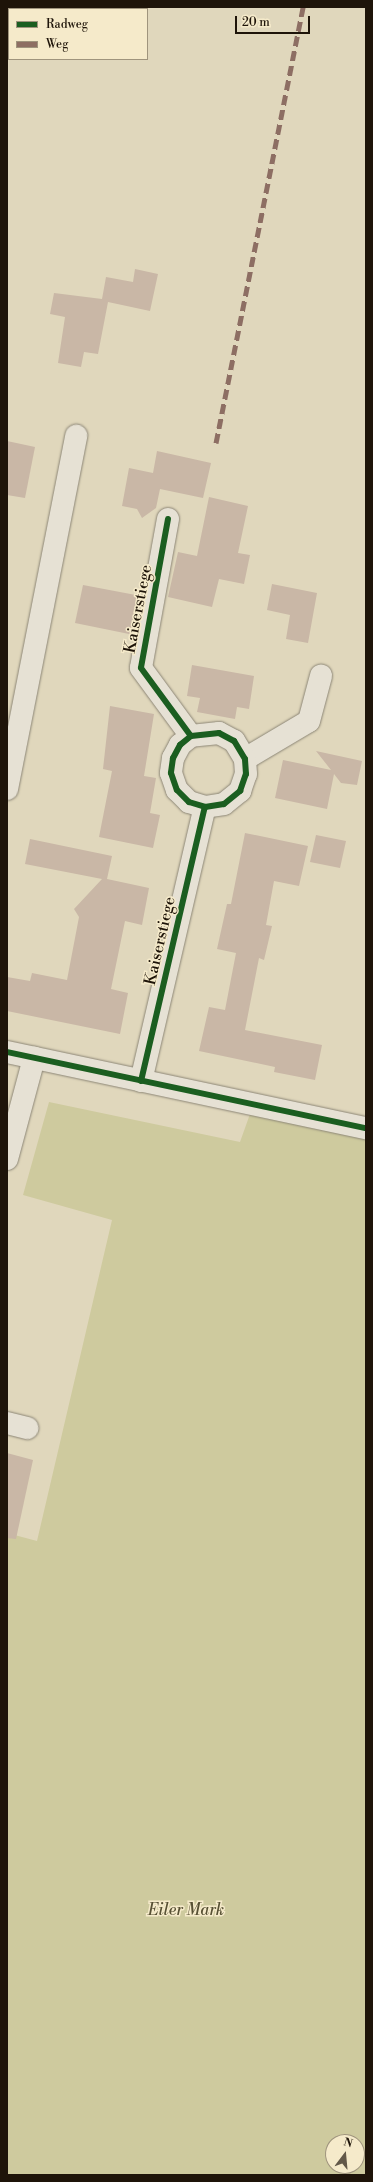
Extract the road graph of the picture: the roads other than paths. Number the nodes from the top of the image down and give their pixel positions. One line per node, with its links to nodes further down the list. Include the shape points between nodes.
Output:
1 (76, 436): 6 (street)
2 (168, 519): 4 (street, Kaiserstiege, via 141,668)
3 (321, 676): 5 (street, via 309,721)
4 (191, 736): 5 (street, via 219,733 234,741); 7 (street, via 173,758 171,773 177,790 189,802)
5 (245, 759): 7 (street, via 246,774 240,791 224,804)
6 (7, 789)
7 (205, 807): 10 (street, Kaiserstiege)
8 (7, 1052): 9 (street)
9 (34, 1058): 10 (street); 12 (street)
10 (141, 1081): 11 (street)
11 (366, 1128)
12 (7, 1159)

